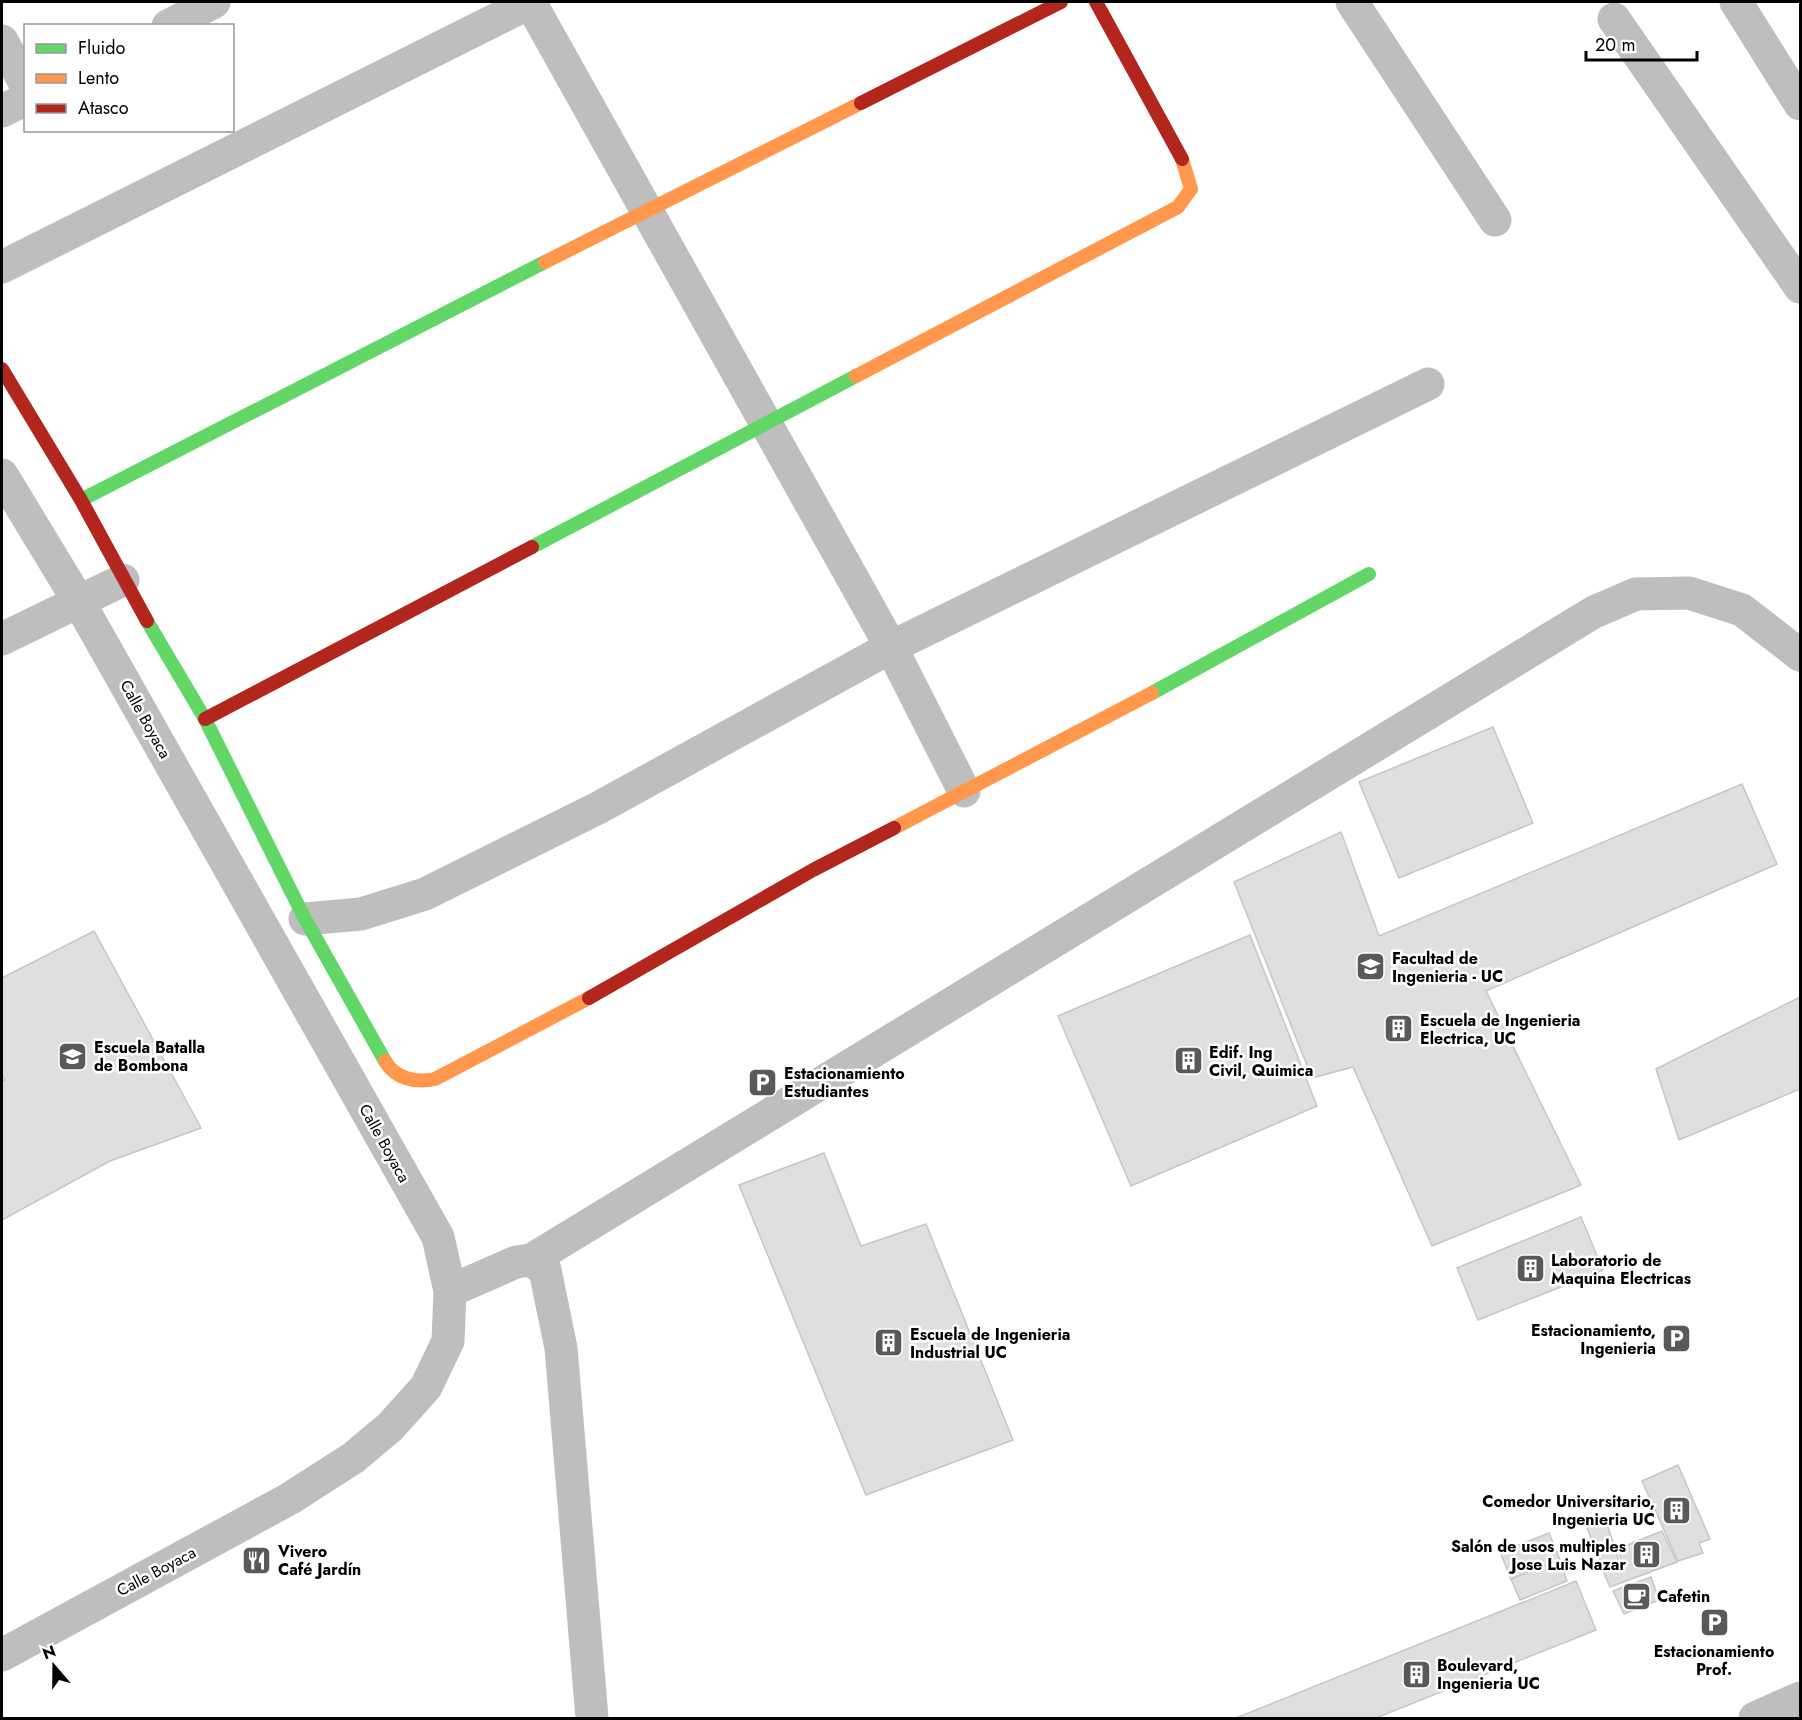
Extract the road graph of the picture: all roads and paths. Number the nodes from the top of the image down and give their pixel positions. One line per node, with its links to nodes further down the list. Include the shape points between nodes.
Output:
1 (214, 2): 8 (street)
2 (530, 2): 14 (street); 16 (street)
3 (1061, 2): 14 (street)
4 (1096, 2): 20 (street, via 1184,163 1191,189 1178,207)
5 (1352, 2): 15 (street)
6 (1736, 2): 12 (street)
7 (1614, 19): 17 (street)
8 (172, 24)
9 (2, 41): 10 (street)
10 (24, 81)
11 (24, 100): 13 (street)
12 (1800, 104)
13 (2, 111)
14 (645, 211): 20 (street); 22 (street)
15 (1495, 220)
16 (2, 267)
17 (1800, 287)
18 (2, 369): 22 (street)
19 (1428, 384): 27 (street)
20 (768, 424): 27 (street); 29 (street)
21 (2, 475): 25 (street, Calle Boyaca)
22 (81, 500): 24 (street)
23 (1369, 574): 30 (street)
24 (123, 580): 25 (street); 29 (street)
25 (79, 602): 26 (street); 33 (street, Calle Boyaca, via 438,1237)
26 (2, 639)
27 (891, 647): 30 (street); 31 (street, via 598,808 425,894 361,914)
28 (1800, 655): 32 (street, via 1742,610 1689,593 1636,594 1594,612)
29 (205, 718): 31 (street)
30 (964, 791): 31 (street, via 813,870 550,1021 432,1081 411,1081 389,1069)
31 (304, 919)
32 (531, 1260): 33 (street, via 516,1262); 36 (street, via 545,1270 561,1348)
33 (450, 1291): 34 (street, Calle Boyaca, via 448,1341 426,1387 390,1427 360,1452 289,1499)
34 (2, 1655)
35 (1800, 1698): 37 (street)
36 (592, 1719)
37 (1755, 1719)

